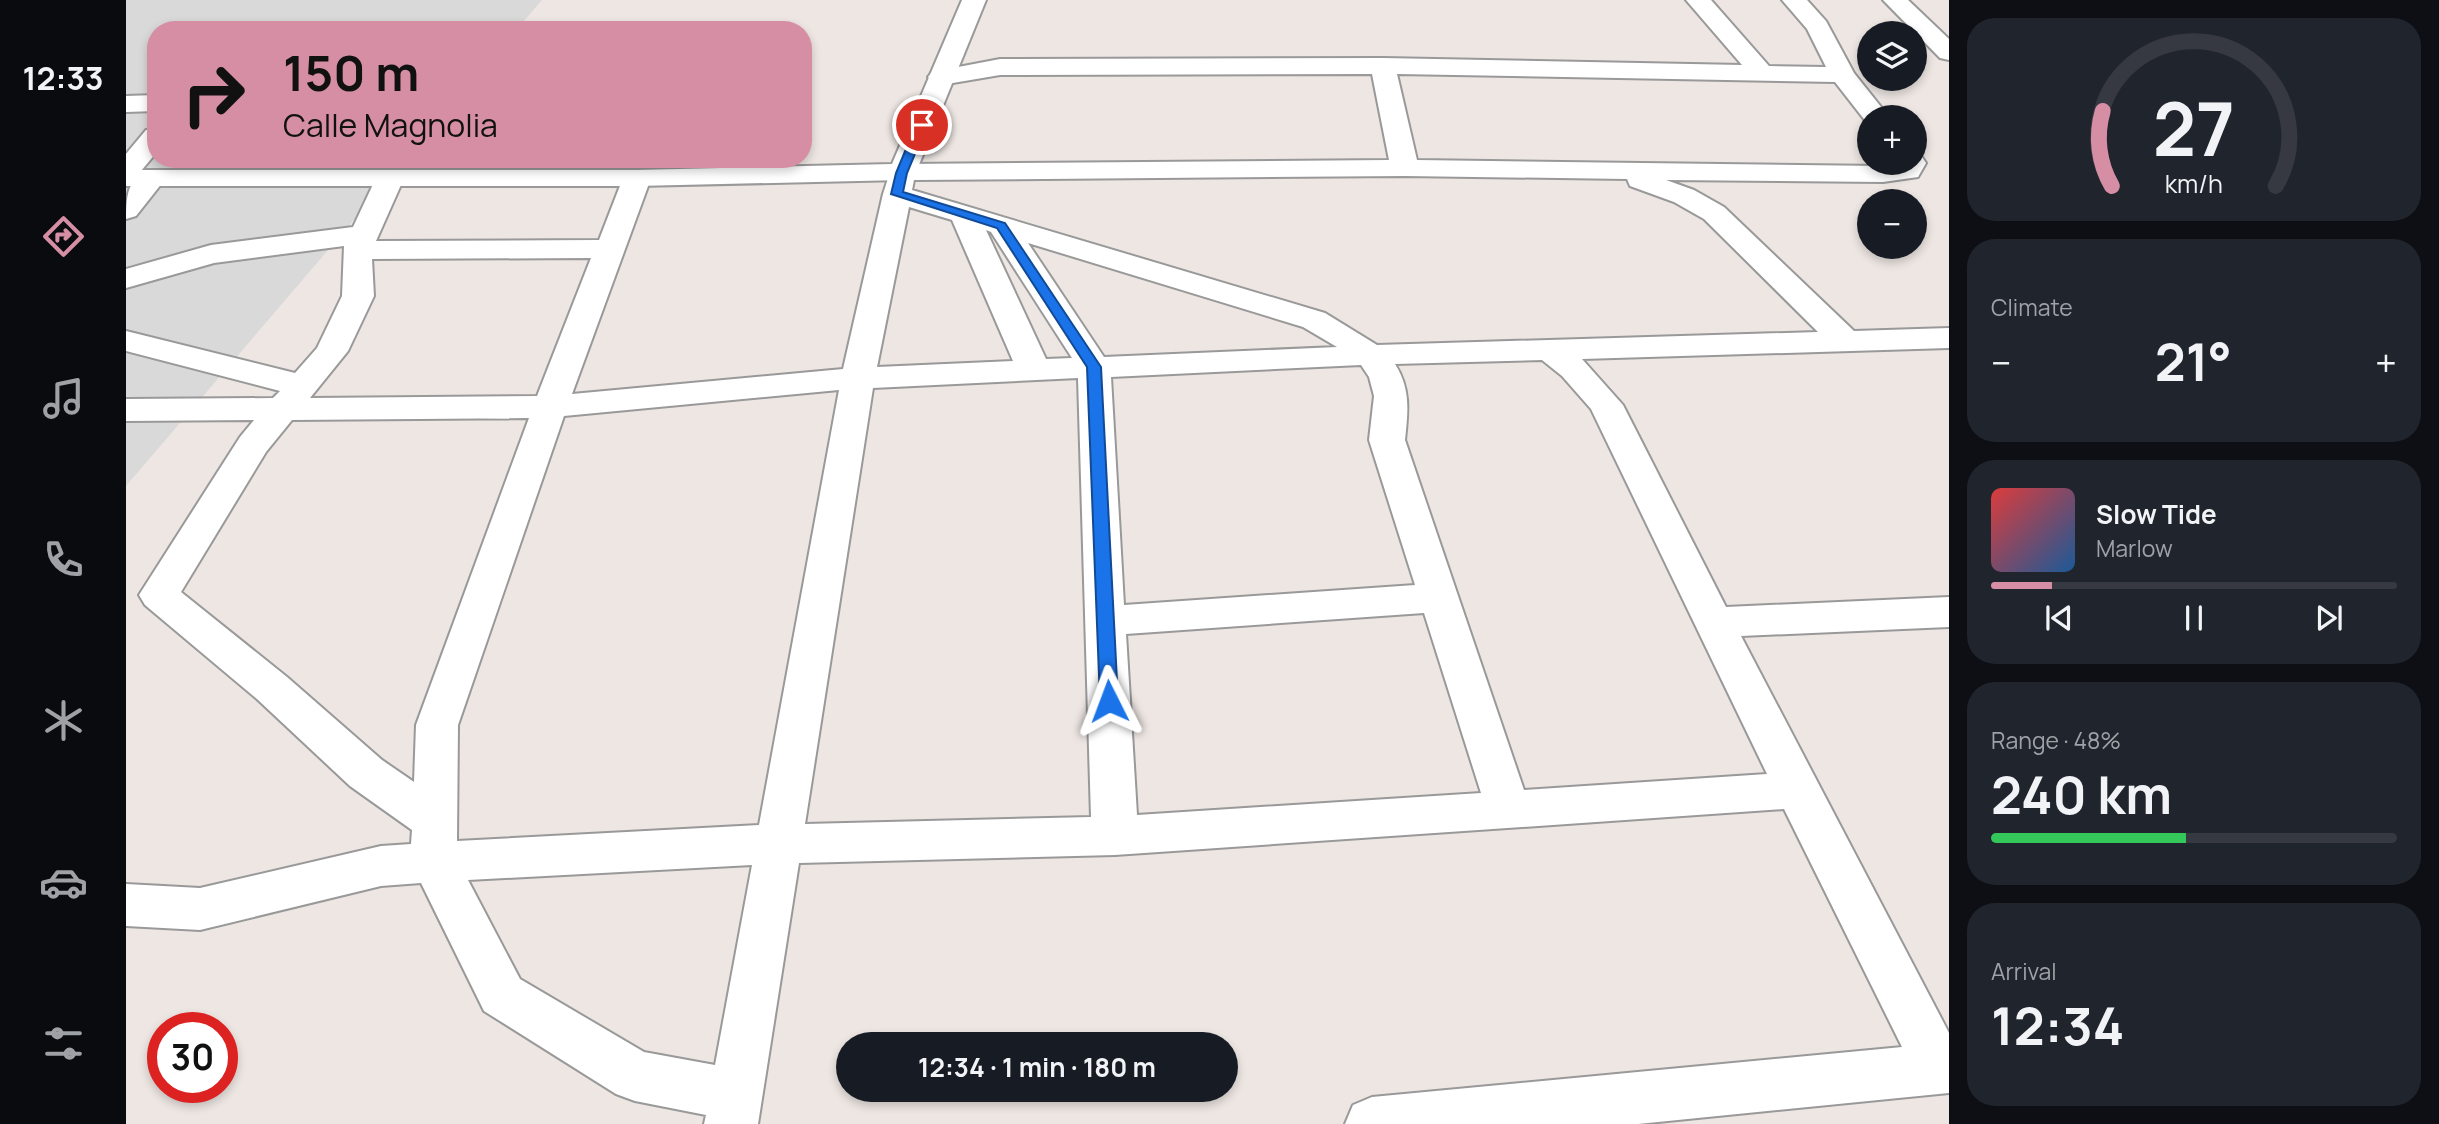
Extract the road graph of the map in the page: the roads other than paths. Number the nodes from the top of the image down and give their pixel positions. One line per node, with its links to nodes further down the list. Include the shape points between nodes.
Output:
1 (974, 0): 9 (street)
2 (1698, 0): 7 (street)
3 (1794, 0): 8 (street, via 1818,26)
4 (1895, 0): 5 (street)
5 (1949, 53)
6 (1383, 66): 7 (street); 9 (street, via 1000,67); 14 (street)
7 (1762, 74): 8 (street)
8 (1842, 75): 12 (street)
9 (942, 77): 20 (street)
10 (147, 103): 11 (street)
11 (126, 104)
12 (1866, 105)
13 (147, 153): 17 (street)
14 (1405, 168): 15 (street); 20 (street)
15 (1631, 171): 16 (street); 28 (street, via 1644,183 1684,196 1714,213)
16 (1857, 174)
17 (135, 176): 18 (street); 21 (street)
18 (390, 178): 19 (street); 24 (street)
19 (637, 178): 20 (street); 25 (street)
20 (899, 183): 22 (street); 34 (street)
21 (126, 210)
22 (964, 214): 23 (street); 33 (street)
23 (1001, 225): 31 (street, via 1314,320); 32 (street)
24 (361, 242): 25 (street); 26 (street, via 211,254); 35 (street, via 358,296 332,352)
25 (610, 249): 36 (street)
26 (126, 279)
27 (1949, 338): 28 (street)
28 (1845, 340): 30 (street)
29 (126, 341): 35 (street)
30 (1553, 352): 31 (street); 41 (street, via 1606,405)
31 (1371, 355): 32 (street); 38 (street, via 1390,387 1387,440)
32 (1094, 367): 33 (street); 40 (street)
33 (1034, 370): 34 (street)
34 (858, 378): 36 (street); 46 (street)
35 (293, 398): 36 (street); 37 (street); 45 (street, via 251,445 159,595 272,688)
36 (550, 407): 45 (street, via 437,725)
37 (126, 410)
38 (1439, 598): 40 (street); 43 (street)
39 (1949, 612): 41 (street)
40 (1105, 621): 44 (street)
41 (1713, 622): 42 (street)
42 (1797, 790): 43 (street); 48 (street)
43 (1509, 811): 44 (street)
44 (1115, 836): 46 (street)
45 (434, 841): 46 (street); 47 (street, via 381,866 200,909); 49 (street, via 502,995 635,1076)
46 (779, 845): 49 (street)
47 (126, 905)
48 (1945, 1069): 50 (street)
49 (733, 1109)
50 (1372, 1124)

